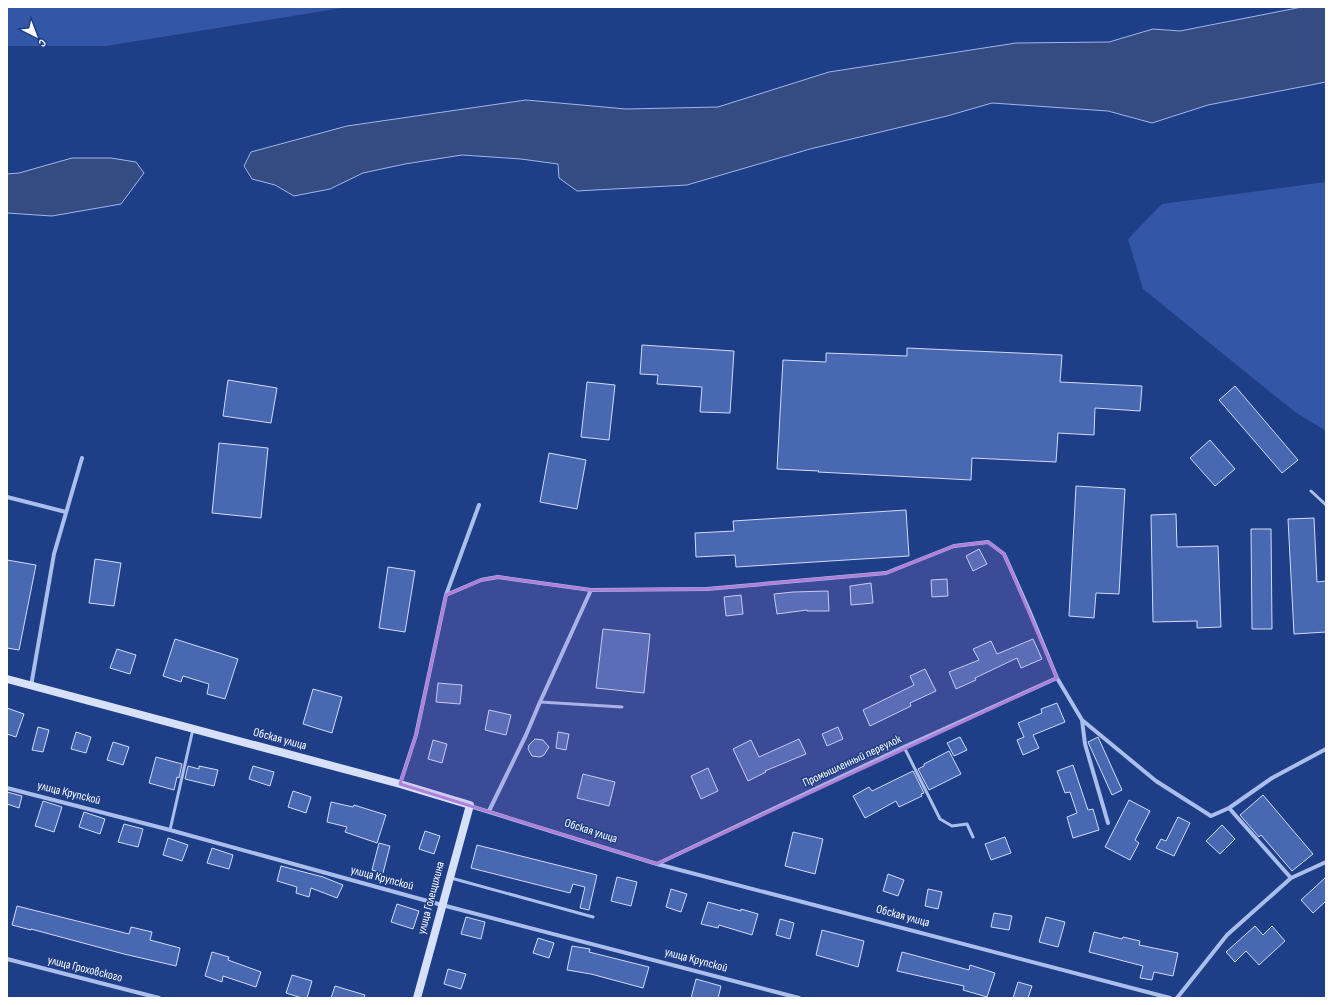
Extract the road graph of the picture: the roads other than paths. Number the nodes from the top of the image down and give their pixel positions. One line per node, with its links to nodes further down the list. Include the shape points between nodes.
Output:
1 (82, 458): 6 (street)
2 (1311, 491): 5 (lane)
3 (7, 497): 6 (street)
4 (479, 505): 8 (street)
5 (1326, 505)
6 (66, 512): 11 (street, via 54,554)
7 (591, 590): 8 (street, via 498,577 481,580); 9 (street, via 707,589 886,573 954,546 988,542 1004,554); 12 (street)
8 (446, 595): 18 (street, via 416,735)
9 (1057, 678): 14 (street); 16 (street, Промышленный переулок)
10 (7, 679): 11 (street, Обская улица)
11 (31, 686): 15 (street, Обская улица)
12 (540, 702): 13 (lane); 22 (street)
13 (622, 707)
14 (1082, 720): 21 (street, via 1156,780 1211,816); 23 (street, via 1085,744)
15 (193, 729): 18 (street, Обская улица); 24 (lane)
16 (904, 747): 25 (lane, via 940,819 952,826 967,824); 27 (street, Промышленный переулок)
17 (1326, 749): 21 (street, via 1272,778)
18 (400, 784): 20 (street, Обская улица)
19 (7, 788): 24 (street, улица Крупской)
20 (470, 805): 22 (street, Обская улица); 28 (street, улица Голещихина)
21 (1230, 808): 29 (street)
22 (489, 811): 27 (street, Обская улица)
23 (1108, 823)
24 (170, 830): 30 (street, улица Крупской)
25 (973, 837)
26 (1326, 862): 29 (street)
27 (658, 864): 33 (street, Обская улица)
28 (450, 877): 30 (street, улица Голещихина); 31 (lane)
29 (1291, 878): 38 (street, via 1227,935)
30 (442, 905): 35 (street, улица Голещихина); 36 (street, улица Крупской)
31 (593, 917)
32 (7, 959): 34 (street, улица Гроховского)
33 (1156, 996): 37 (street, Обская улица)
34 (159, 998)
35 (417, 998)
36 (799, 998)
37 (1170, 998)
38 (1177, 998)

